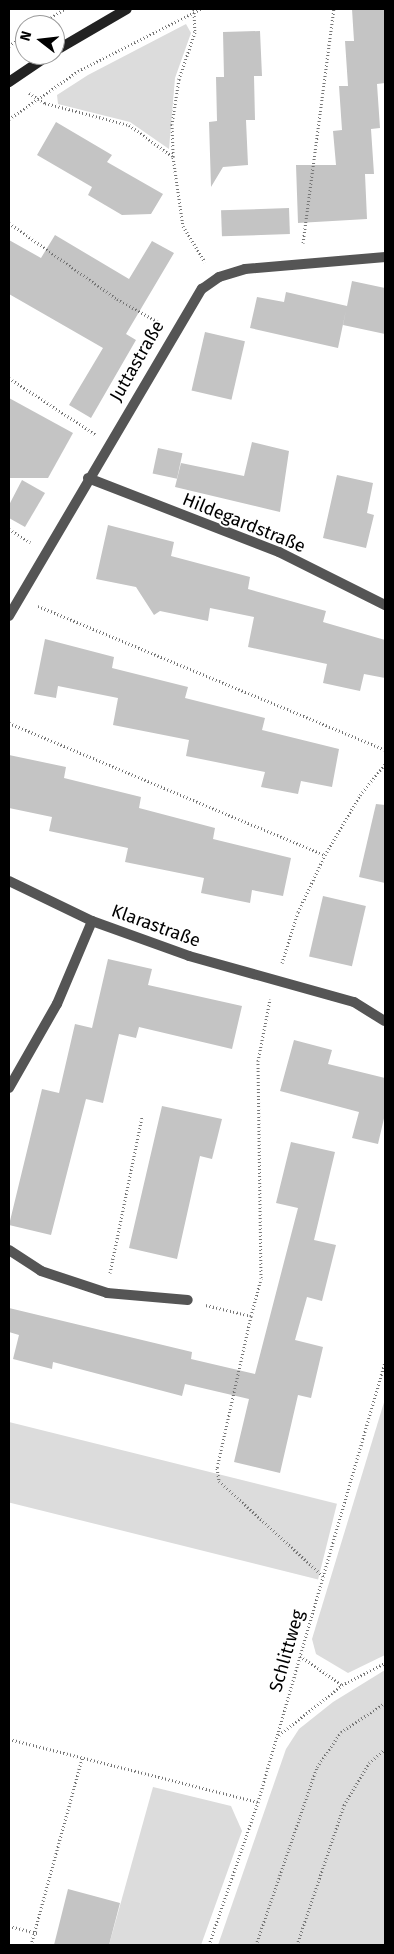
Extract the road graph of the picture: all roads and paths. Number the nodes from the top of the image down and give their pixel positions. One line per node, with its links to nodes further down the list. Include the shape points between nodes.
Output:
1 (127, 9): 5 (street)
2 (201, 9): 4 (path)
3 (334, 9): 13 (path)
4 (194, 10): 8 (path, via 128,42); 10 (path, via 195,32 179,79)
5 (65, 45)
6 (34, 65): 7 (street)
7 (9, 81): 8 (path)
8 (36, 98): 9 (path); 10 (path, via 129,125)
9 (9, 119)
10 (173, 157): 14 (path, via 183,226 206,264)
11 (9, 223): 15 (path, via 117,299)
12 (385, 257): 13 (street)
13 (300, 264): 14 (street, via 245,269)
14 (210, 282): 15 (street, Juttastraße)
15 (174, 330): 17 (street, Juttastraße)
16 (9, 378): 17 (path)
17 (108, 442): 18 (street, Juttastraße)
18 (88, 478): 20 (street, Juttastraße); 22 (street, Hildegardstraße, via 279,552)
19 (9, 529): 20 (path)
20 (45, 552): 21 (street, Juttastraße)
21 (19, 598): 23 (street, Juttastraße); 25 (path)
22 (385, 606)
23 (9, 616)
24 (9, 723): 27 (path)
25 (385, 750)
26 (385, 764): 27 (path, via 360,795)
27 (325, 855): 30 (path, via 298,912)
28 (9, 881): 29 (street)
29 (92, 921): 30 (street, Klarastraße, via 189,956); 32 (street, Klarastraße, via 57,1004)
30 (276, 980): 31 (street, Klarastraße, via 354,1002); 37 (path, via 258,1061 261,1278)
31 (385, 1021)
32 (9, 1088)
33 (142, 1117): 35 (path)
34 (9, 1250): 35 (street, via 41,1270)
35 (106, 1293): 36 (street)
36 (188, 1300): 37 (path)
37 (251, 1316): 39 (path, via 217,1468 219,1481)
38 (385, 1362): 39 (path, Schlittweg)
39 (323, 1576): 40 (path, Schlittweg)
40 (300, 1656): 42 (path); 44 (path, Schlittweg)
41 (385, 1663): 42 (path)
42 (342, 1685): 44 (path)
43 (385, 1703): 53 (path, via 341,1732 317,1767)
44 (277, 1736): 48 (path, Schlittweg)
45 (9, 1740): 47 (path)
46 (385, 1749): 54 (path, via 369,1763 344,1805)
47 (82, 1758): 48 (path); 50 (path)
48 (258, 1802): 52 (path, Schlittweg)
49 (9, 1926): 50 (path)
50 (37, 1933): 51 (path)
51 (31, 1945)
52 (209, 1945)
53 (256, 1945)
54 (297, 1945)

